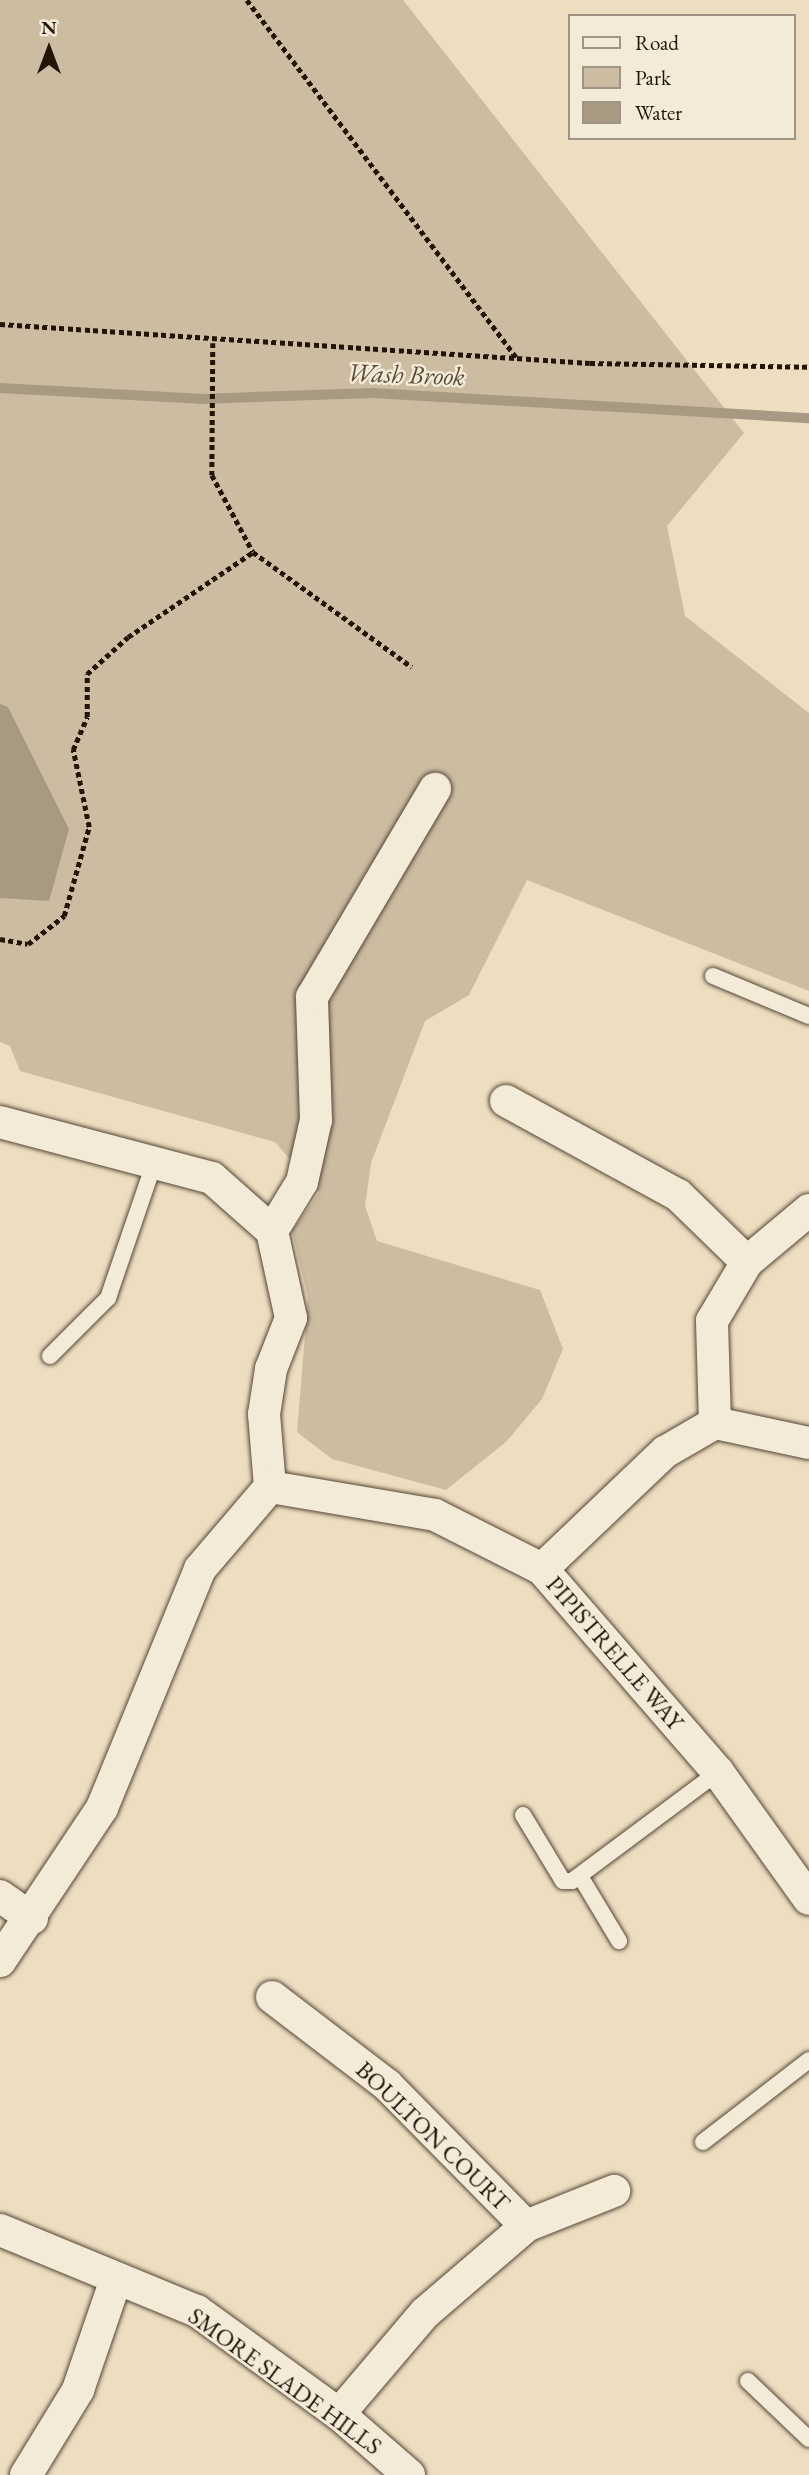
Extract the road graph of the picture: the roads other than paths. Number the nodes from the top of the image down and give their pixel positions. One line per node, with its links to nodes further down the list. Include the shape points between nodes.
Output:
1 (435, 789): 8 (street, via 312,997 316,1121 302,1182)
2 (713, 976): 3 (lane)
3 (809, 1016)
4 (506, 1101): 9 (street, via 678,1195)
5 (0, 1122): 6 (street)
6 (155, 1161): 8 (street, via 212,1178); 10 (lane, via 108,1298)
7 (809, 1210): 9 (street)
8 (272, 1231): 13 (street, via 291,1318 271,1369 264,1414)
9 (747, 1262): 11 (street, via 712,1321)
10 (50, 1356)
11 (715, 1423): 12 (street); 14 (street, via 665,1452)
12 (809, 1443)
13 (270, 1487): 14 (street, PIPISTRELLE WAY, via 435,1515); 20 (street, via 200,1569 102,1808)
14 (541, 1569): 15 (street, PIPISTRELLE WAY)
15 (719, 1772): 17 (lane); 19 (street, PIPISTRELLE WAY)
16 (523, 1815): 17 (lane, via 563,1881)
17 (580, 1876): 21 (lane)
18 (0, 1896): 20 (street)
19 (809, 1899)
20 (32, 1918): 22 (street)
21 (619, 1941)
22 (0, 1961)
23 (272, 1997): 27 (street, BOULTON COURT, via 387,2085)
24 (809, 2060): 25 (lane)
25 (703, 2142)
26 (614, 2191): 27 (street, BOULTON COURT)
27 (526, 2226): 31 (street, BOULTON COURT, via 425,2313)
28 (0, 2230): 29 (street, SMORE SLADE HILLS)
29 (115, 2282): 31 (street, SMORE SLADE HILLS, via 197,2311); 33 (street, via 78,2390)
30 (748, 2381): 32 (lane)
31 (339, 2414): 34 (street, SMORE SLADE HILLS)
32 (809, 2439)
33 (26, 2475)
34 (409, 2475)

